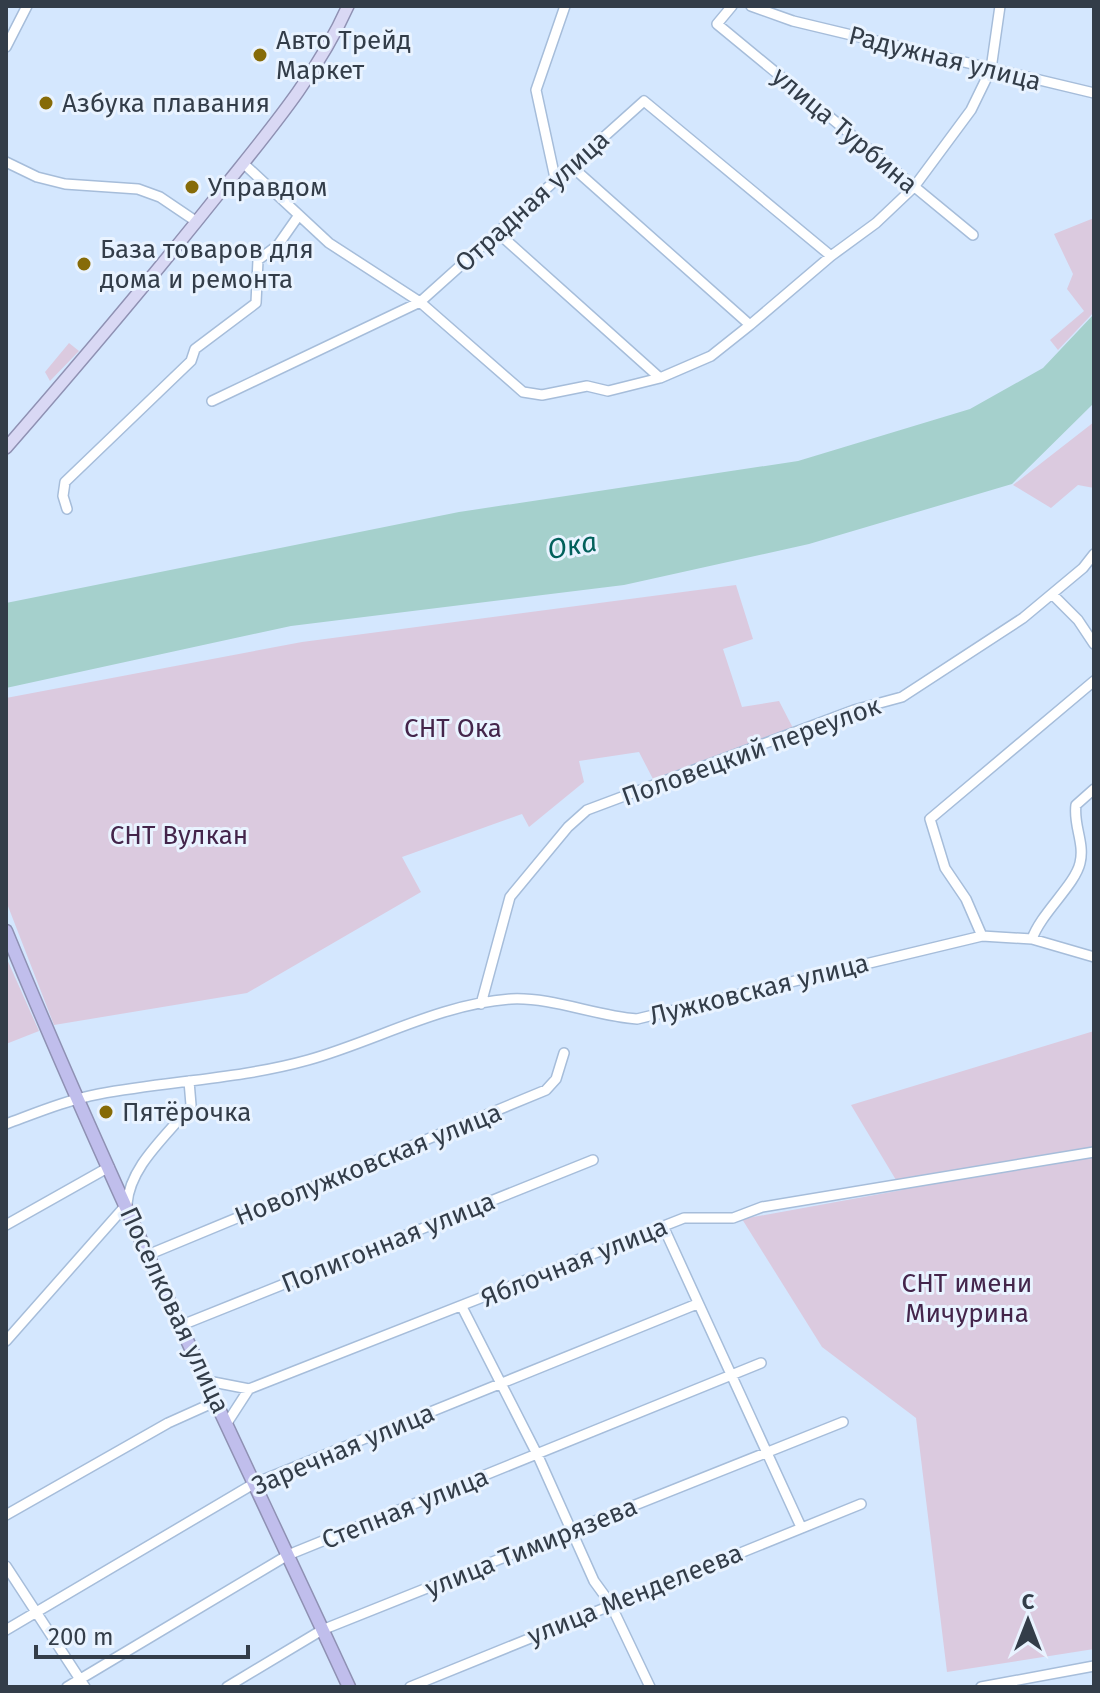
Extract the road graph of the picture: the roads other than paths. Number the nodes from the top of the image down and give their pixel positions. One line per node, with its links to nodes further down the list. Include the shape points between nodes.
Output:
1 (27, 6): 7 (street)
2 (348, 6): 11 (main road, via 326,52)
3 (565, 6): 13 (street, via 536,90)
4 (732, 6): 14 (street, улица Турбина, via 717,24)
5 (751, 6): 8 (street, Радужная улица)
6 (1000, 6): 8 (street)
7 (6, 47)
8 (991, 69): 9 (street, Радужная улица); 14 (street, via 971,110)
9 (1094, 93)
10 (6, 162): 16 (street, via 65,184 138,189)
11 (243, 163): 15 (street); 16 (main road)
12 (570, 165): 13 (street, Отрадная улица); 19 (street, Отрадная улица, via 644,101); 21 (street)
13 (555, 178): 17 (street, Отрадная улица)
14 (914, 187): 18 (street, улица Турбина); 19 (street)
15 (299, 215): 20 (street, via 329,243); 25 (street, via 278,245 258,260 256,303 195,349 191,361 65,482)
16 (197, 222): 24 (main road)
17 (497, 232): 20 (street, Отрадная улица); 22 (street)
18 (973, 235)
19 (831, 256): 21 (street)
20 (420, 302): 22 (street, via 523,392 542,395 587,386 608,391); 23 (street, Отрадная улица)
21 (750, 325): 22 (street, via 711,356)
22 (660, 378)
23 (212, 401)
24 (6, 448)
25 (67, 509)
26 (1094, 554): 27 (street, Половецкий переулок)
27 (1052, 594): 28 (street); 37 (street, Половецкий переулок, via 902,697 587,810 510,897)
28 (1094, 644)
29 (1094, 681): 34 (street, via 930,819 945,868)
30 (1094, 789): 32 (street, via 1076,805)
31 (1094, 862): 32 (street)
32 (1080, 865): 35 (street)
33 (6, 931): 40 (highway, Поселковая улица)
34 (982, 936): 35 (street, Лужковская улица); 37 (street, Лужковская улица, via 637,1019 604,1017 540,1001)
35 (1032, 939): 36 (street, Лужковская улица)
36 (1094, 957)
37 (481, 1004): 39 (street, Лужковская улица, via 443,1012 308,1060)
38 (564, 1053): 48 (street, Новолужковская улица, via 556,1079 546,1090)
39 (189, 1081): 40 (street, Лужковская улица); 45 (street, via 191,1105 136,1172)
40 (75, 1099): 41 (street, Лужковская улица); 44 (highway, Поселковая улица)
41 (6, 1124)
42 (1094, 1152): 47 (street, Яблочная улица, via 762,1207 733,1218 684,1218)
43 (593, 1160): 51 (street, Полигонная улица)
44 (109, 1167): 45 (highway, Поселковая улица); 46 (street)
45 (127, 1204): 48 (highway, Поселковая улица); 52 (street)
46 (6, 1225)
47 (663, 1226): 49 (street); 50 (street, Яблочная улица)
48 (150, 1254): 51 (highway, Поселковая улица)
49 (697, 1304): 54 (street); 56 (street, Заречная улица)
50 (462, 1307): 56 (street); 57 (street, Яблочная улица)
51 (182, 1325): 55 (highway, Поселковая улица)
52 (6, 1341)
53 (761, 1363): 54 (street, Степная улица)
54 (732, 1376): 61 (street); 62 (street, Степная улица)
55 (208, 1381): 57 (street); 58 (highway, Поселковая улица)
56 (501, 1383): 62 (street); 63 (street, Заречная улица)
57 (249, 1389): 60 (street)
58 (217, 1401): 60 (highway, Поселковая улица); 65 (street)
59 (843, 1422): 61 (street, улица Тимирязева)
60 (227, 1423): 63 (highway, Поселковая улица)
61 (765, 1454): 66 (street); 67 (street, улица Тимирязева)
62 (538, 1456): 67 (street); 68 (street, Степная улица)
63 (255, 1483): 68 (highway, Поселковая улица); 71 (street, Заречная улица)
64 (861, 1504): 66 (street, улица Менделеева)
65 (6, 1515)
66 (801, 1527): 70 (street, улица Менделеева)
67 (571, 1530): 70 (street); 73 (street, улица Тимирязева)
68 (288, 1555): 73 (highway, Поселковая улица); 75 (street, Степная улица)
69 (6, 1566): 71 (street)
70 (610, 1603): 79 (street, улица Менделеева); 80 (street)
71 (35, 1613): 72 (street, Заречная улица); 75 (street)
72 (6, 1630)
73 (322, 1630): 77 (street, улица Тимирязева); 78 (highway, Поселковая улица)
74 (1094, 1666): 81 (street)
75 (83, 1683): 76 (street, Степная улица)
76 (67, 1687)
77 (227, 1687)
78 (349, 1687)
79 (410, 1687)
80 (650, 1687)
81 (981, 1687)

